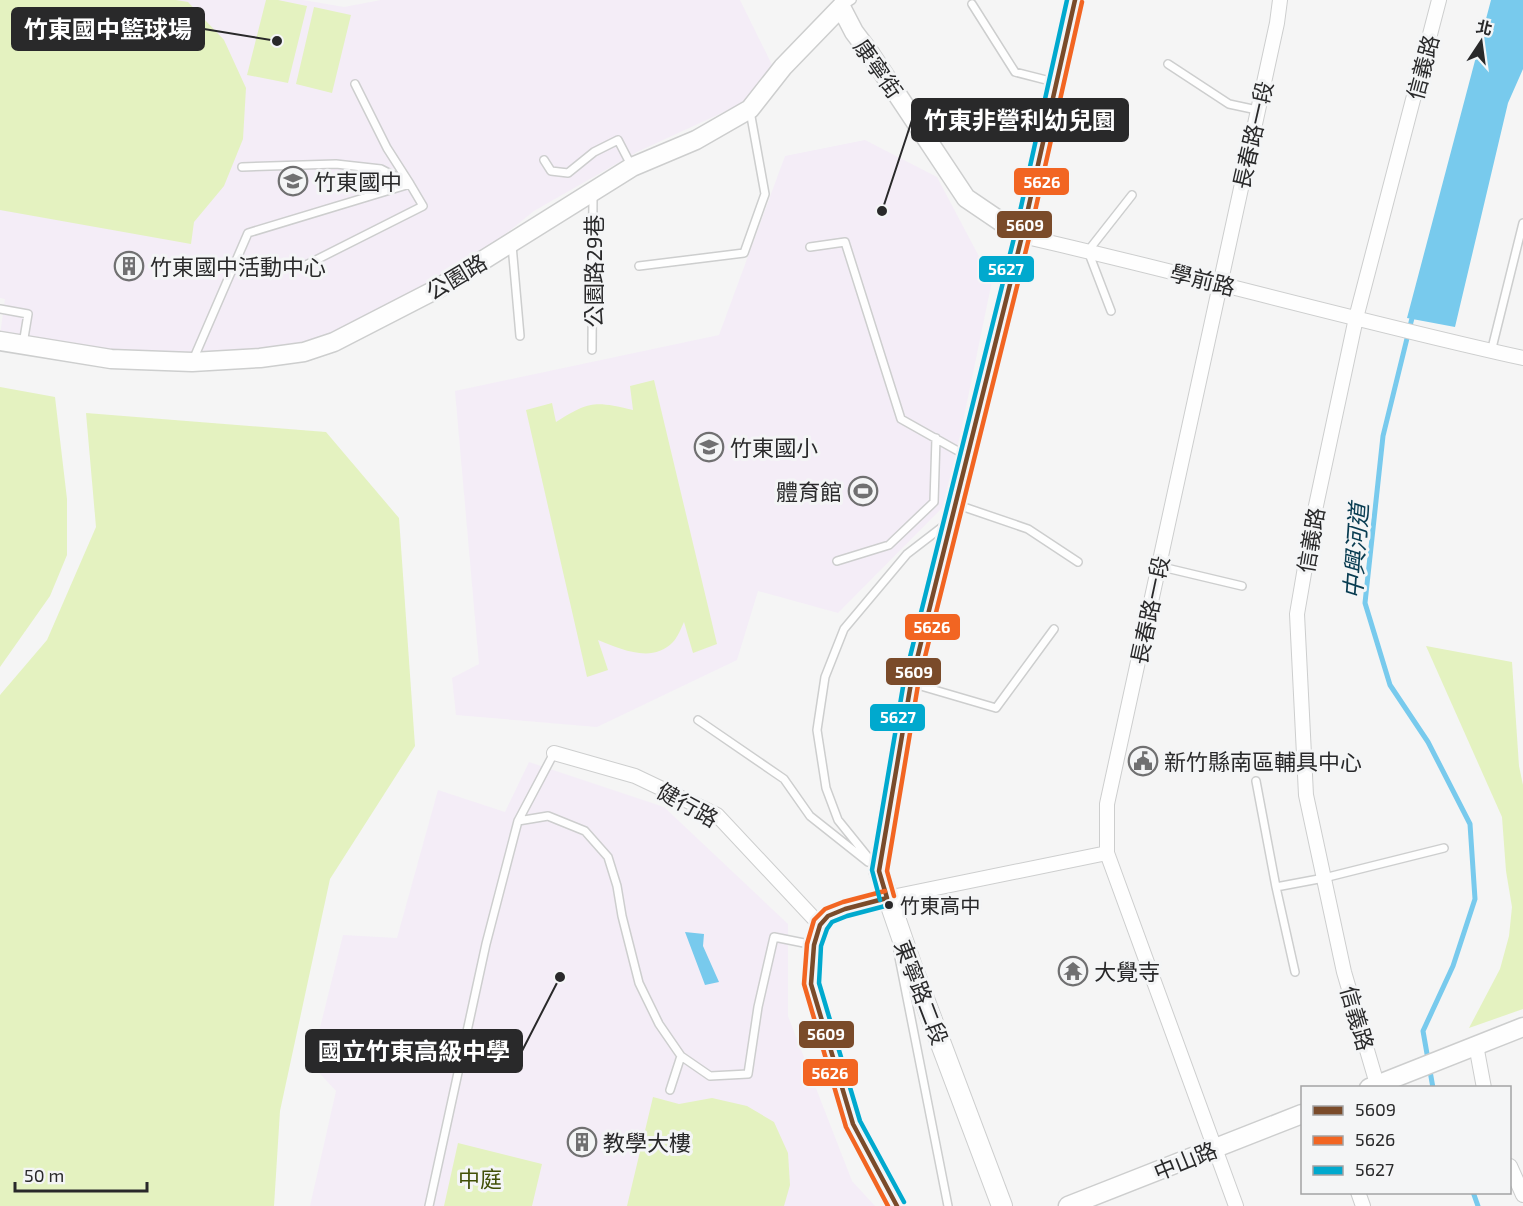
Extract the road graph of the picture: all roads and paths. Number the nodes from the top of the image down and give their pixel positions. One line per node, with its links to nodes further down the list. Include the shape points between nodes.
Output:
1 (1075, 0): 7 (main road, 東寧路二段)
2 (1280, 0): 10 (street, 長春路一段)
3 (1439, 0): 27 (street, 信義路)
4 (844, 2): 9 (street, 公園路); 18 (street, 康寧街, via 854,32 966,198)
5 (972, 4): 7 (lane, via 1015,72)
6 (1168, 64): 10 (lane, via 1229,104)
7 (1057, 83): 18 (main road, 東寧路二段)
8 (355, 84): 14 (lane)
9 (750, 109): 13 (street, 公園路, via 696,140); 22 (lane, via 765,194 744,253)
10 (1257, 110): 24 (street, 長春路一段)
11 (543, 160): 13 (lane, via 551,171 568,173 594,152 618,140)
12 (242, 167): 14 (lane, via 336,164 381,169)
13 (632, 167): 15 (street, 公園路)
14 (410, 184): 23 (lane, via 423,206); 34 (lane, via 248,233)
15 (593, 192): 19 (street, 公園路); 31 (lane, 公園路29巷)
16 (1132, 195): 21 (lane)
17 (1523, 223): 32 (lane)
18 (1022, 236): 21 (street, 學前路); 36 (main road, 東寧路二段)
19 (512, 243): 28 (lane); 34 (street, 公園路, via 437,289 334,342 304,352)
20 (810, 247): 35 (lane, via 845,242 901,419)
21 (1088, 251): 24 (street, 學前路); 26 (lane)
22 (639, 266)
23 (302, 267)
24 (1219, 283): 27 (street, 學前路); 40 (street, 長春路一段)
25 (0, 309): 30 (lane, via 28,314)
26 (1111, 311)
27 (1356, 318): 32 (street, 學前路); 51 (street, 信義路, via 1297,614 1306,795)
28 (520, 336)
29 (0, 341): 30 (street, 公園路)
30 (23, 344): 34 (street, 公園路, via 111,359)
31 (592, 350)
32 (1491, 351): 33 (street)
33 (1523, 358)
34 (192, 362)
35 (936, 438): 36 (lane); 38 (lane, via 934,502 889,545)
36 (967, 456): 37 (main road, 東寧路二段)
37 (953, 512): 39 (lane, via 1028,529); 43 (main road, 東寧路二段); 50 (lane, via 907,554 844,629 825,677 817,730 826,788 838,820)
38 (837, 561)
39 (1078, 562)
40 (1158, 566): 41 (lane); 49 (street, 長春路一段, via 1107,804)
41 (1242, 586)
42 (1054, 629): 43 (lane, via 996,708)
43 (911, 683): 50 (main road, 東寧路二段)
44 (698, 720): 50 (lane, via 784,779 810,816)
45 (554, 753): 47 (lane); 54 (street, 健行路, via 635,776 717,815)
46 (1256, 782): 52 (lane)
47 (518, 821): 59 (lane, via 548,816 585,831 608,857 639,983 659,1024); 67 (lane, via 486,944)
48 (1444, 848): 51 (lane)
49 (1107, 853): 53 (street); 64 (street, 長春路一段)
50 (879, 872): 53 (main road, 東寧路二段)
51 (1324, 878): 52 (lane); 60 (street, 信義路)
52 (1276, 887): 56 (lane)
53 (887, 898): 54 (street, via 845,909 828,916); 69 (lane); 70 (main road, 東寧路二段)
54 (820, 925): 55 (street)
55 (814, 945): 59 (lane, via 774,937 748,1074 710,1076); 68 (street, via 811,984 853,1124)
56 (1294, 972)
57 (1523, 1027): 58 (street)
58 (1476, 1045): 60 (street); 61 (street)
59 (681, 1056): 62 (lane)
60 (1373, 1086)
61 (1484, 1086)
62 (670, 1090)
63 (1301, 1114): 64 (street, 中山路)
64 (1214, 1149): 71 (street, 中山路); 72 (street, 長春路一段)
65 (1511, 1170): 66 (street)
66 (1523, 1195)
67 (429, 1206)
68 (897, 1206)
69 (948, 1206)
70 (1002, 1206)
71 (1068, 1206)
72 (1236, 1206)

